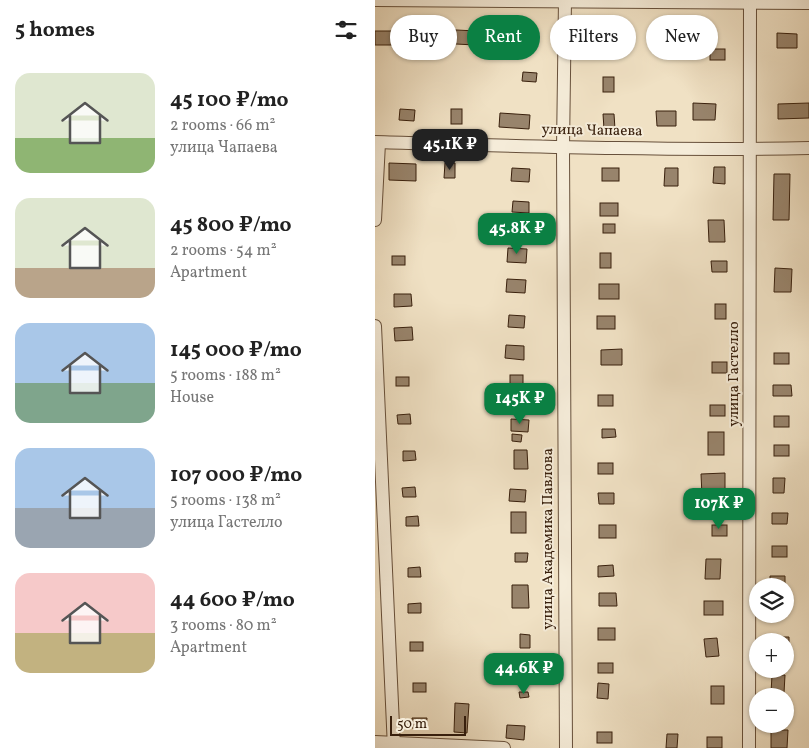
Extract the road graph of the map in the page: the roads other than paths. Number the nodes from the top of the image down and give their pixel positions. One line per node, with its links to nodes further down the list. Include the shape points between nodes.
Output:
1 (375, 0): 2 (street)
2 (414, 0): 3 (street)
3 (565, 1): 4 (street); 7 (street, улица Академика Павлова)
4 (750, 1): 5 (street); 9 (street, улица Гастелло)
5 (809, 3)
6 (377, 143): 7 (street, улица Чапаева); 10 (street)
7 (563, 148): 9 (street, улица Чапаева); 15 (street, улица Академика Павлова)
8 (809, 148): 9 (street, улица Чапаева)
9 (750, 150): 16 (street, улица Гастелло)
10 (375, 220)
11 (375, 326): 13 (street)
12 (375, 742): 13 (street)
13 (394, 745): 14 (street)
14 (504, 748)
15 (566, 748)
16 (749, 748)

